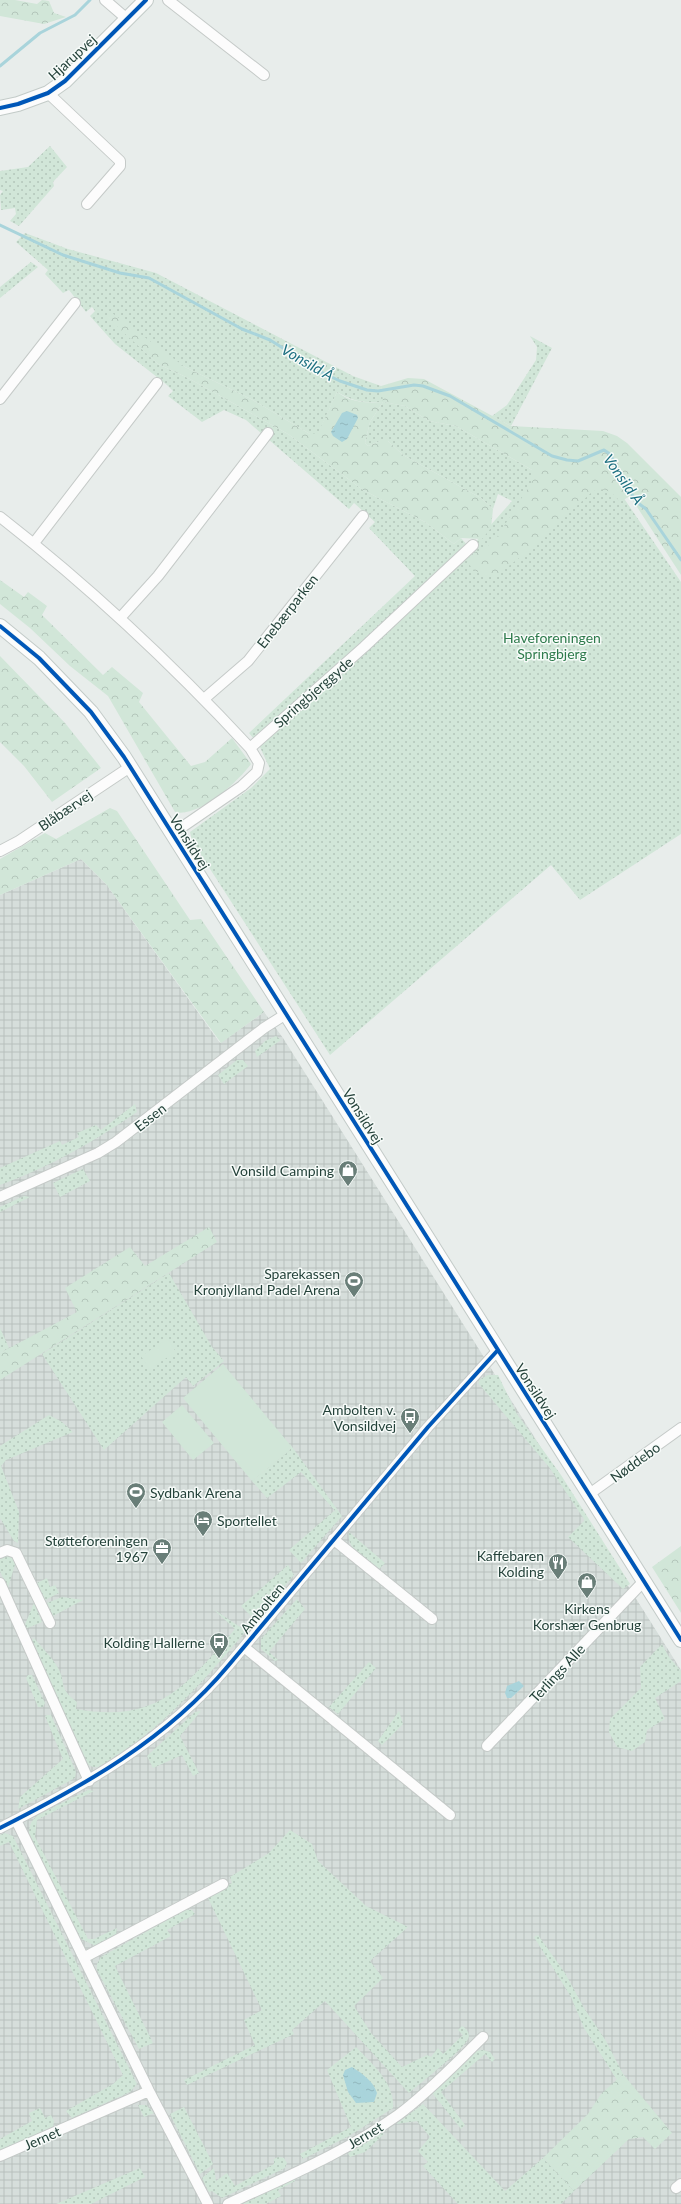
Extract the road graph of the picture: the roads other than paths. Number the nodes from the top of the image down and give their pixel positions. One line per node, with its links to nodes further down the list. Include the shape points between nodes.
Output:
1 (105, 0): 4 (street)
2 (146, 0): 4 (main road, Hjarupvej)
3 (168, 0): 5 (street)
4 (127, 19): 6 (main road, Hjarupvej, via 65,81)
5 (264, 75)
6 (48, 93): 7 (main road, Hjarupvej); 8 (street, Hjarupvej, via 120,161 120,166)
7 (0, 108)
8 (87, 204)
9 (76, 303): 11 (street)
10 (157, 383): 15 (street)
11 (0, 399)
12 (268, 433): 17 (street, via 158,576)
13 (363, 516): 19 (street, Enebærparken, via 248,661)
14 (0, 517): 15 (street)
15 (34, 543): 17 (street)
16 (472, 545): 20 (street, Springbjerggyde, via 364,647)
17 (121, 617): 19 (street)
18 (0, 626): 21 (main road, Vonsildvej, via 39,658 91,712)
19 (204, 699): 20 (street)
20 (250, 748): 22 (street, via 259,763 256,772 242,786)
21 (130, 767): 22 (main road, Vonsildvej); 23 (street, Blåbærvej)
22 (172, 834): 24 (main road, Vonsildvej)
23 (0, 851)
24 (286, 1014): 25 (street, Essen, via 264,1028 116,1142 98,1153); 26 (main road, Vonsildvej)
25 (0, 1197)
26 (497, 1351): 28 (main road, Vonsildvej); 29 (street, Ambolten, via 431,1423)
27 (681, 1428): 28 (street, Nøddebo)
28 (588, 1495): 31 (main road, Vonsildvej)
29 (333, 1539): 33 (street); 36 (street, Ambolten)
30 (0, 1553): 34 (street, via 7,1550 16,1553)
31 (642, 1582): 35 (main road, Vonsildvej); 37 (street, Terlings Alle)
32 (0, 1583): 38 (street)
33 (432, 1619)
34 (50, 1623)
35 (681, 1640)
36 (244, 1647): 38 (street, Ambolten, via 174,1722 126,1758); 39 (street, Ambolten)
37 (487, 1746)
38 (88, 1781): 40 (street, Ambolten)
39 (450, 1815)
40 (16, 1820): 41 (street, Ambolten); 43 (street)
41 (0, 1828)
42 (223, 1884): 43 (street)
43 (85, 1957): 45 (street)
44 (483, 2037): 48 (street, Jernet, via 399,2114 367,2135 330,2156)
45 (149, 2091): 46 (street, Jernet); 47 (street)
46 (0, 2156)
47 (208, 2204)
48 (228, 2204)

